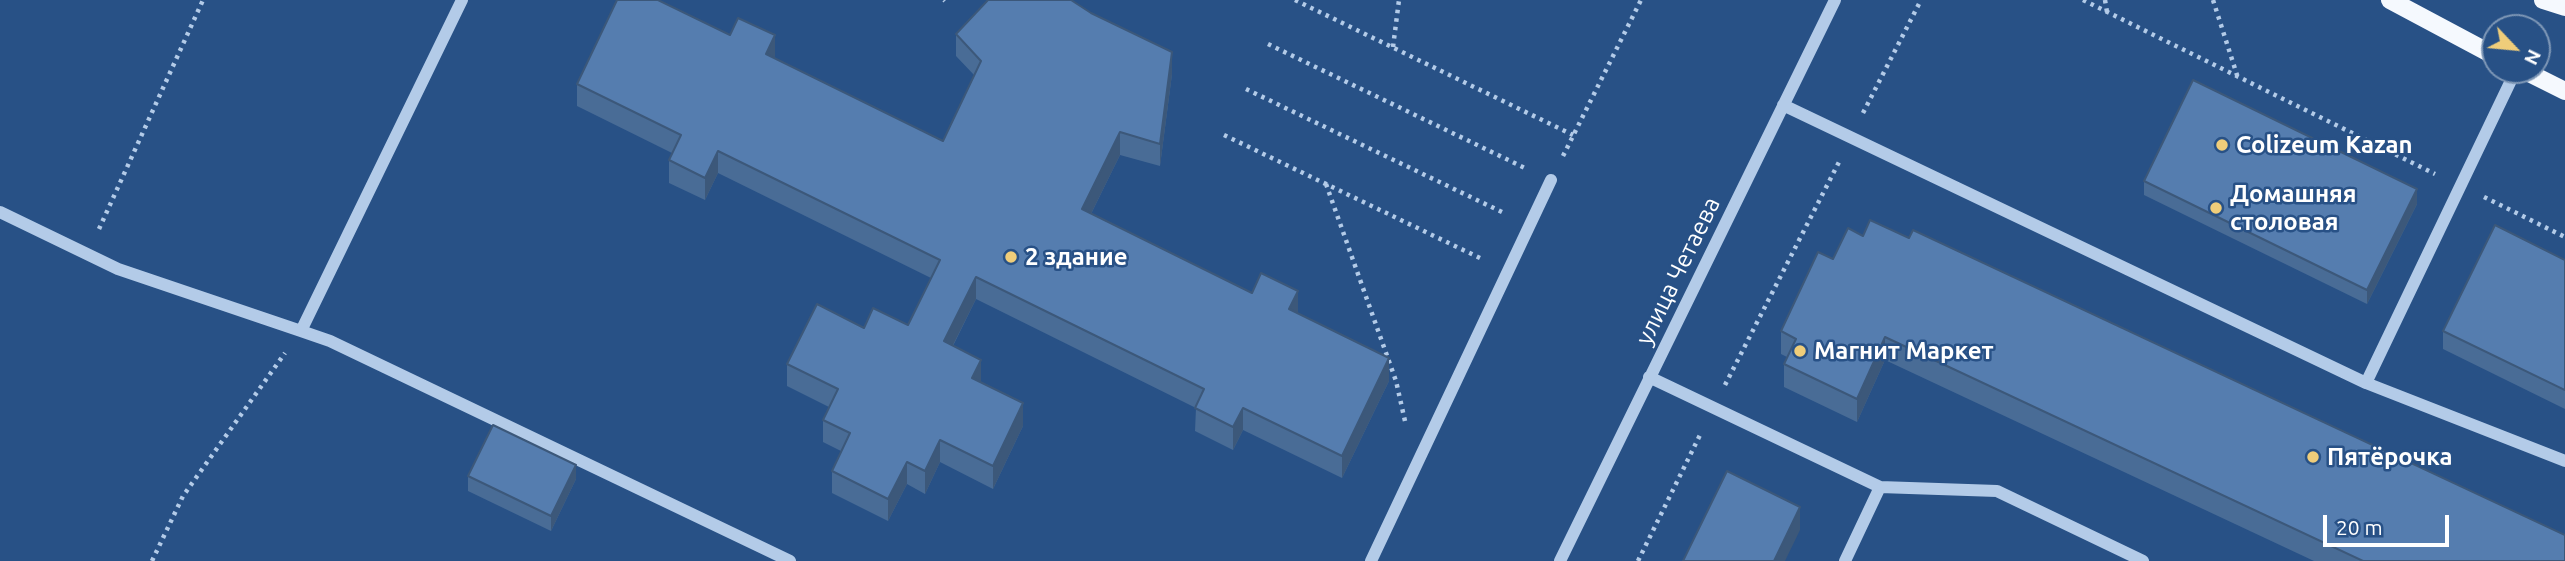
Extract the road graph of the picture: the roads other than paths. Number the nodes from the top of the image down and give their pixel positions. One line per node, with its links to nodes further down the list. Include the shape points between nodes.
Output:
1 (462, 0): 12 (street)
2 (1835, 0): 9 (street, улица Четаева)
3 (2390, 0): 7 (main road)
4 (2543, 0): 6 (main road)
5 (2553, 0): 6 (main road)
6 (2565, 7)
7 (2481, 49)
8 (2509, 84): 14 (street)
9 (1783, 105): 13 (street, улица Четаева); 14 (street)
10 (1551, 180): 18 (street)
11 (0, 212): 12 (street, via 118,269)
12 (301, 331): 17 (street)
13 (1649, 377): 16 (street); 19 (street, улица Четаева)
14 (2366, 383): 15 (street)
15 (2565, 461)
16 (1880, 487): 20 (street); 21 (street, via 1997,491)
17 (790, 561)
18 (1371, 561)
19 (1560, 561)
20 (1845, 561)
21 (2143, 561)

